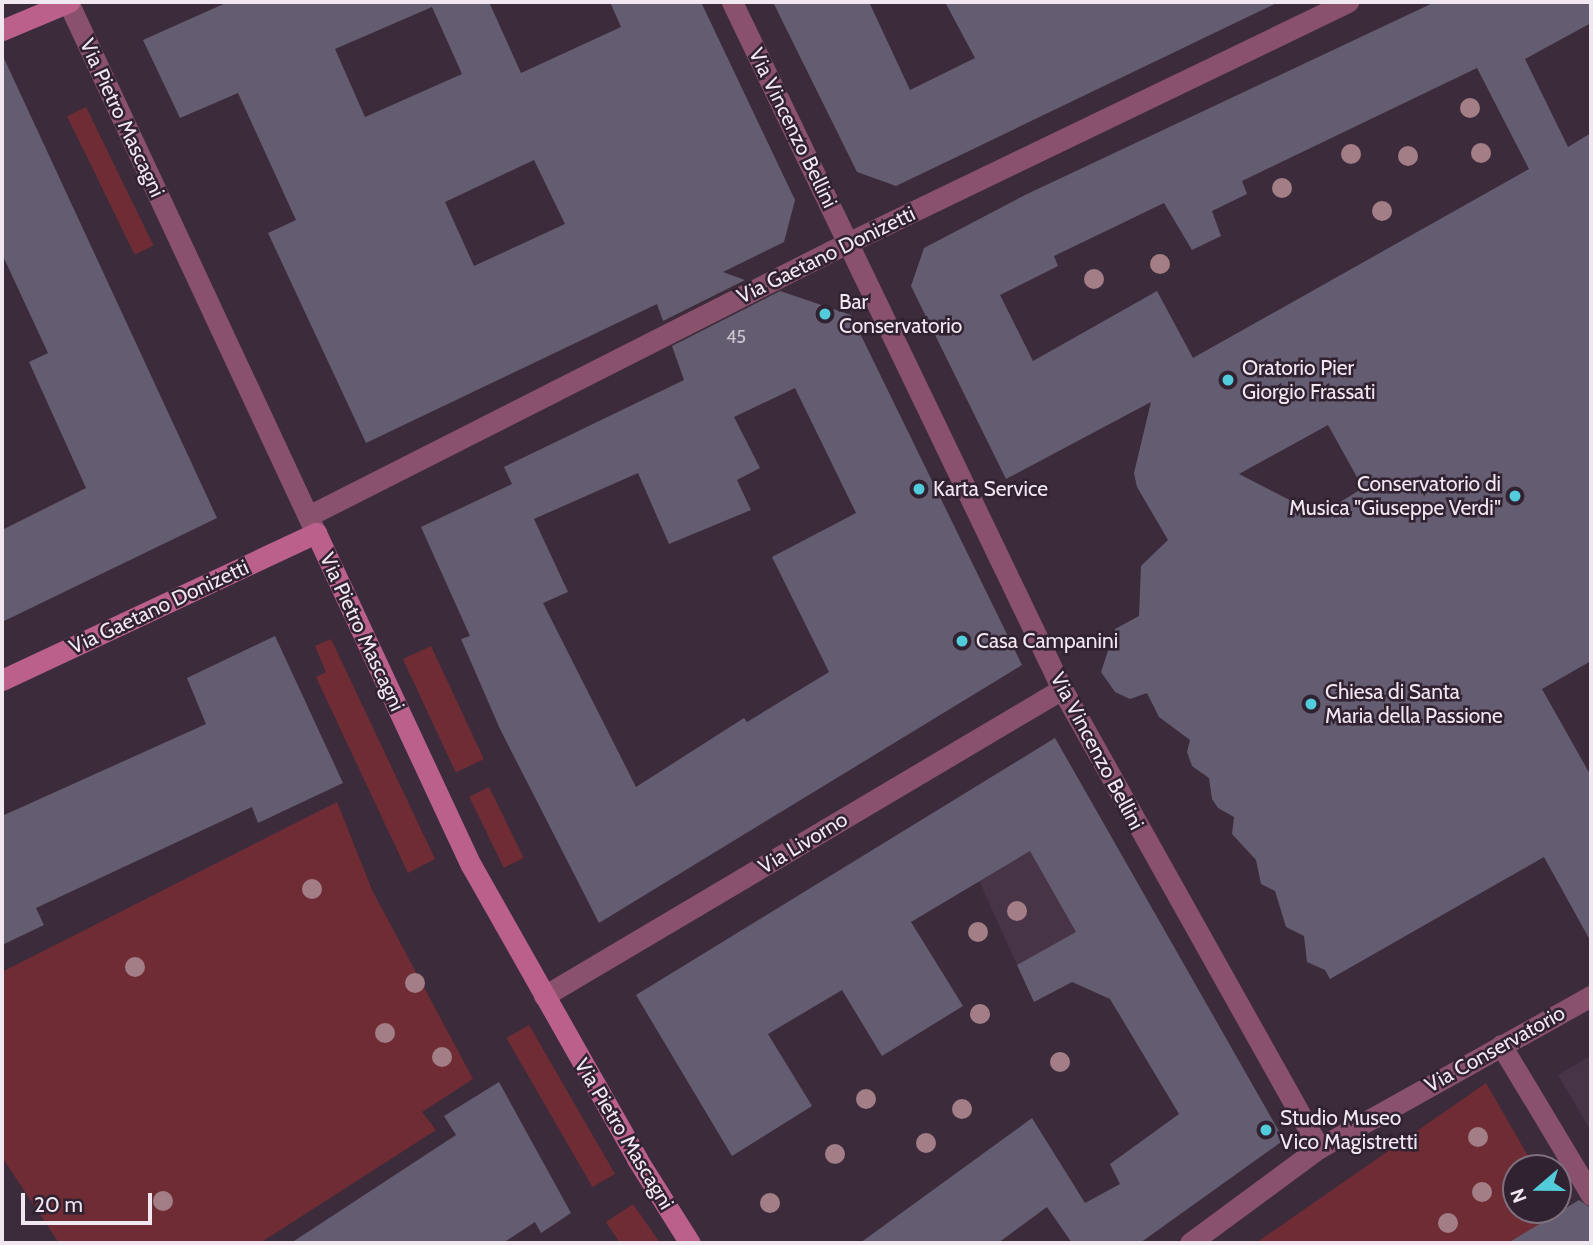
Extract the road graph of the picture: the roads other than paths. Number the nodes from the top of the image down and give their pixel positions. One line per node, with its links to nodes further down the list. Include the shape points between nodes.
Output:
1 (68, 2): 4 (street); 6 (street, Via Pietro Mascagni)
2 (732, 2): 5 (street, Via Vincenzo Bellini)
3 (1348, 2): 5 (street, Via Gaetano Donizetti)
4 (2, 30)
5 (848, 242): 6 (street, Via Gaetano Donizetti); 8 (street, Via Vincenzo Bellini)
6 (312, 524): 7 (street, Via Gaetano Donizetti); 9 (street, Via Pietro Mascagni, via 471,865)
7 (2, 680)
8 (1062, 688): 9 (street, Via Livorno); 12 (street, Via Vincenzo Bellini)
9 (544, 996): 14 (street, Via Pietro Mascagni)
10 (1591, 996): 11 (street, Via Conservatorio)
11 (1502, 1045): 12 (street, Via Conservatorio); 13 (street)
12 (1319, 1148): 15 (street, Via Conservatorio)
13 (1591, 1195)
14 (690, 1243)
15 (1190, 1243)

